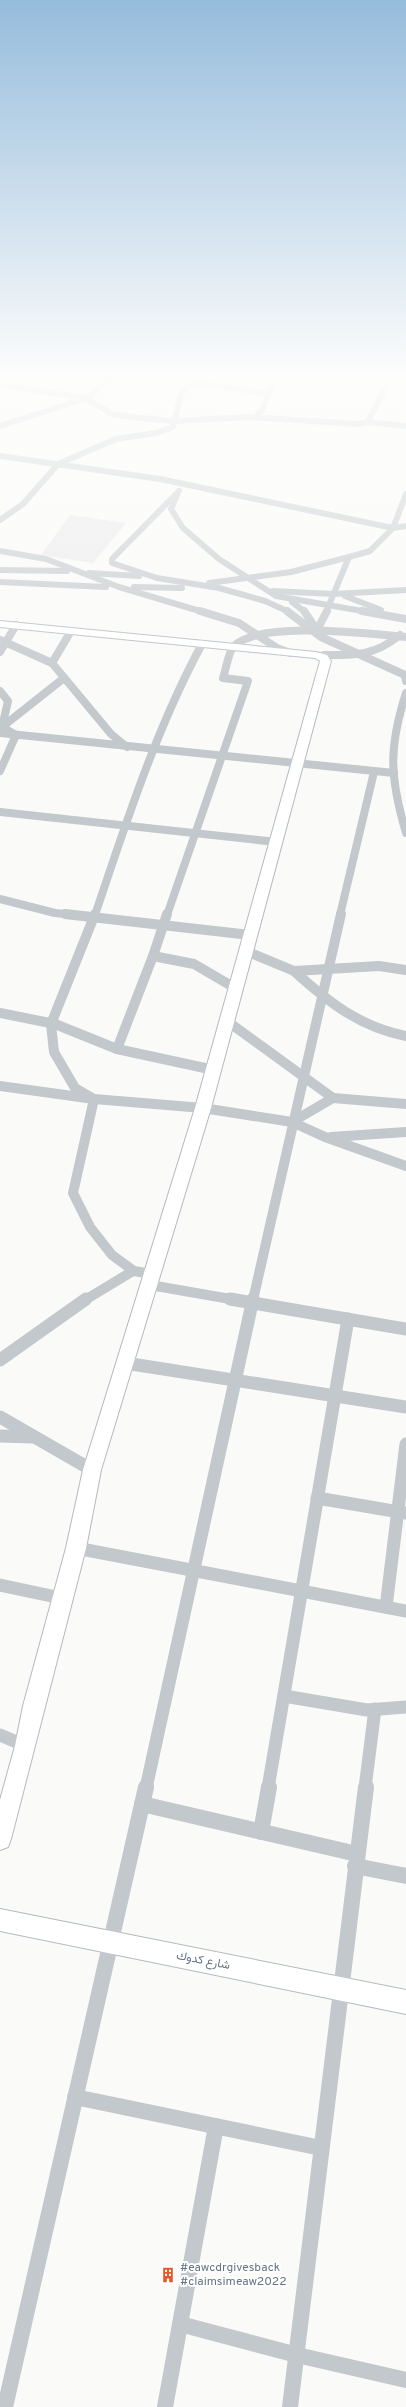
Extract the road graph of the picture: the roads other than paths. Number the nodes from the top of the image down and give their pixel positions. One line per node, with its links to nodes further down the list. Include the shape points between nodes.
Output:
1 (39, 485): 6 (street, via 23,504)
2 (171, 485): 3 (street)
3 (180, 487): 9 (street); 16 (street, via 112,559 112,563); 17 (street, via 171,509 183,528 218,559)
4 (406, 494): 9 (street)
5 (0, 509): 6 (street)
6 (12, 511): 7 (street)
7 (0, 520)
8 (406, 526): 9 (street)
9 (393, 528): 11 (street, via 370,551)
10 (0, 551): 15 (street, via 46,559)
11 (349, 557): 17 (street, via 291,572); 24 (street)
12 (0, 562): 14 (street)
13 (0, 570): 14 (street)
14 (65, 571): 15 (street)
15 (75, 572): 16 (street); 20 (street)
16 (157, 578): 19 (street)
17 (247, 579): 19 (street); 23 (street)
18 (0, 582): 20 (street)
19 (192, 584): 21 (street)
20 (118, 587): 21 (street); 35 (street, via 239,623)
21 (219, 588): 25 (street, via 246,589); 33 (street, via 285,609)
22 (406, 590): 24 (street)
23 (267, 591): 24 (street); 25 (street)
24 (334, 594): 27 (street); 28 (street, via 353,597)
25 (276, 596): 26 (street)
26 (288, 600): 27 (street); 33 (street, via 306,613)
27 (328, 607): 28 (street); 33 (street)
28 (394, 616): 29 (street)
29 (406, 618)
30 (0, 624): 31 (street)
31 (16, 625): 32 (street); 38 (street)
32 (71, 631): 39 (street); 45 (street)
33 (317, 632): 35 (street); 36 (street); 43 (street); 44 (street, via 326,650)
34 (406, 632): 36 (street)
35 (259, 635): 40 (street, via 250,636); 42 (street, via 277,648)
36 (397, 636): 37 (street); 43 (street, via 385,647)
37 (406, 637)
38 (3, 642): 41 (street); 45 (street)
39 (202, 644): 40 (street); 53 (street, via 188,670)
40 (233, 647): 42 (street); 54 (street, via 223,678 248,681)
41 (0, 652)
42 (290, 653): 44 (street)
43 (362, 655): 44 (street); 47 (street, via 405,675)
44 (323, 656): 55 (street, via 326,661)
45 (52, 663): 46 (street)
46 (64, 678): 50 (street); 52 (street, via 111,734)
47 (406, 681)
48 (0, 691): 50 (street, via 8,701)
49 (406, 692): 58 (street, via 397,719)
50 (1, 730): 51 (street)
51 (16, 735): 52 (street); 56 (street)
52 (127, 747): 53 (street)
53 (154, 750): 54 (street); 60 (street)
54 (222, 757): 55 (street); 61 (street)
55 (298, 764): 57 (street); 63 (street)
56 (0, 770)
57 (374, 772): 58 (street); 70 (street)
58 (394, 773): 62 (street, via 394,788)
59 (0, 812): 60 (street)
60 (125, 825): 61 (street); 65 (street)
61 (194, 832): 63 (street); 66 (street)
62 (406, 833)
63 (276, 842): 67 (street)
64 (0, 899): 65 (street, via 54,913)
65 (94, 917): 66 (street); 77 (street)
66 (162, 925): 67 (street); 69 (street)
67 (250, 935): 68 (street)
68 (246, 951): 72 (street); 73 (street)
69 (153, 956): 73 (street, via 194,964); 81 (street)
70 (328, 969): 71 (street, via 379,966); 72 (street); 74 (street)
71 (406, 970)
72 (294, 971): 74 (street)
73 (235, 988): 76 (street)
74 (322, 996): 78 (street, via 351,1019); 83 (street)
75 (0, 1013): 77 (street)
76 (227, 1020): 82 (street); 83 (street)
77 (51, 1024): 81 (street); 86 (street, via 54,1052 75,1088)
78 (394, 1035): 79 (street); 80 (street)
79 (406, 1036)
80 (406, 1042)
81 (117, 1049): 82 (street)
82 (214, 1070): 88 (street)
83 (303, 1076): 85 (street); 89 (street)
84 (0, 1086): 86 (street)
85 (333, 1098): 87 (street); 89 (street)
86 (94, 1099): 88 (street); 93 (street, via 73,1193 83,1218 100,1243)
87 (406, 1104)
88 (203, 1108): 89 (street); 94 (street)
89 (292, 1122): 91 (street); 95 (street)
90 (406, 1132): 91 (street)
91 (325, 1137): 92 (street)
92 (406, 1166)
93 (133, 1271): 94 (street); 98 (street, via 69,1309)
94 (150, 1280): 95 (street); 99 (street)
95 (253, 1303): 96 (street); 100 (street)
96 (348, 1319): 97 (street); 101 (street)
97 (406, 1329)
98 (0, 1360)
99 (125, 1363): 100 (street); 107 (street)
100 (236, 1380): 101 (street); 111 (street)
101 (334, 1396): 102 (street); 108 (street)
102 (406, 1407)
103 (0, 1417): 105 (street)
104 (0, 1436): 105 (street)
105 (36, 1437): 107 (street)
106 (406, 1444): 109 (street)
107 (92, 1470): 110 (street)
108 (317, 1498): 109 (street); 113 (street)
109 (402, 1512): 115 (street)
110 (76, 1548): 111 (street); 114 (street)
111 (193, 1571): 113 (street); 122 (street)
112 (0, 1585): 114 (street)
113 (301, 1592): 115 (street); 117 (street)
114 (61, 1598): 121 (street, via 33,1706)
115 (386, 1607): 116 (street)
116 (406, 1610)
117 (284, 1696): 119 (street); 123 (street)
118 (406, 1707): 119 (street)
119 (375, 1710): 125 (street)
120 (0, 1735): 121 (street)
121 (26, 1746): 124 (street)
122 (142, 1804): 123 (street); 128 (street)
123 (261, 1832): 125 (street)
124 (0, 1839)
125 (356, 1860): 126 (street); 129 (street)
126 (406, 1876)
127 (0, 1920): 128 (street, شارع كدوك)
128 (110, 1942): 129 (street, شارع كدوك); 131 (street)
129 (340, 1989): 130 (street, شارع كدوك); 133 (street)
130 (406, 2002)
131 (75, 2097): 132 (street); 137 (street)
132 (216, 2126): 133 (street); 134 (street)
133 (321, 2148): 135 (street)
134 (180, 2324): 135 (street); 138 (street)
135 (297, 2355): 136 (street); 139 (street)
136 (406, 2380)
137 (5, 2407)
138 (165, 2407)
139 (290, 2407)

